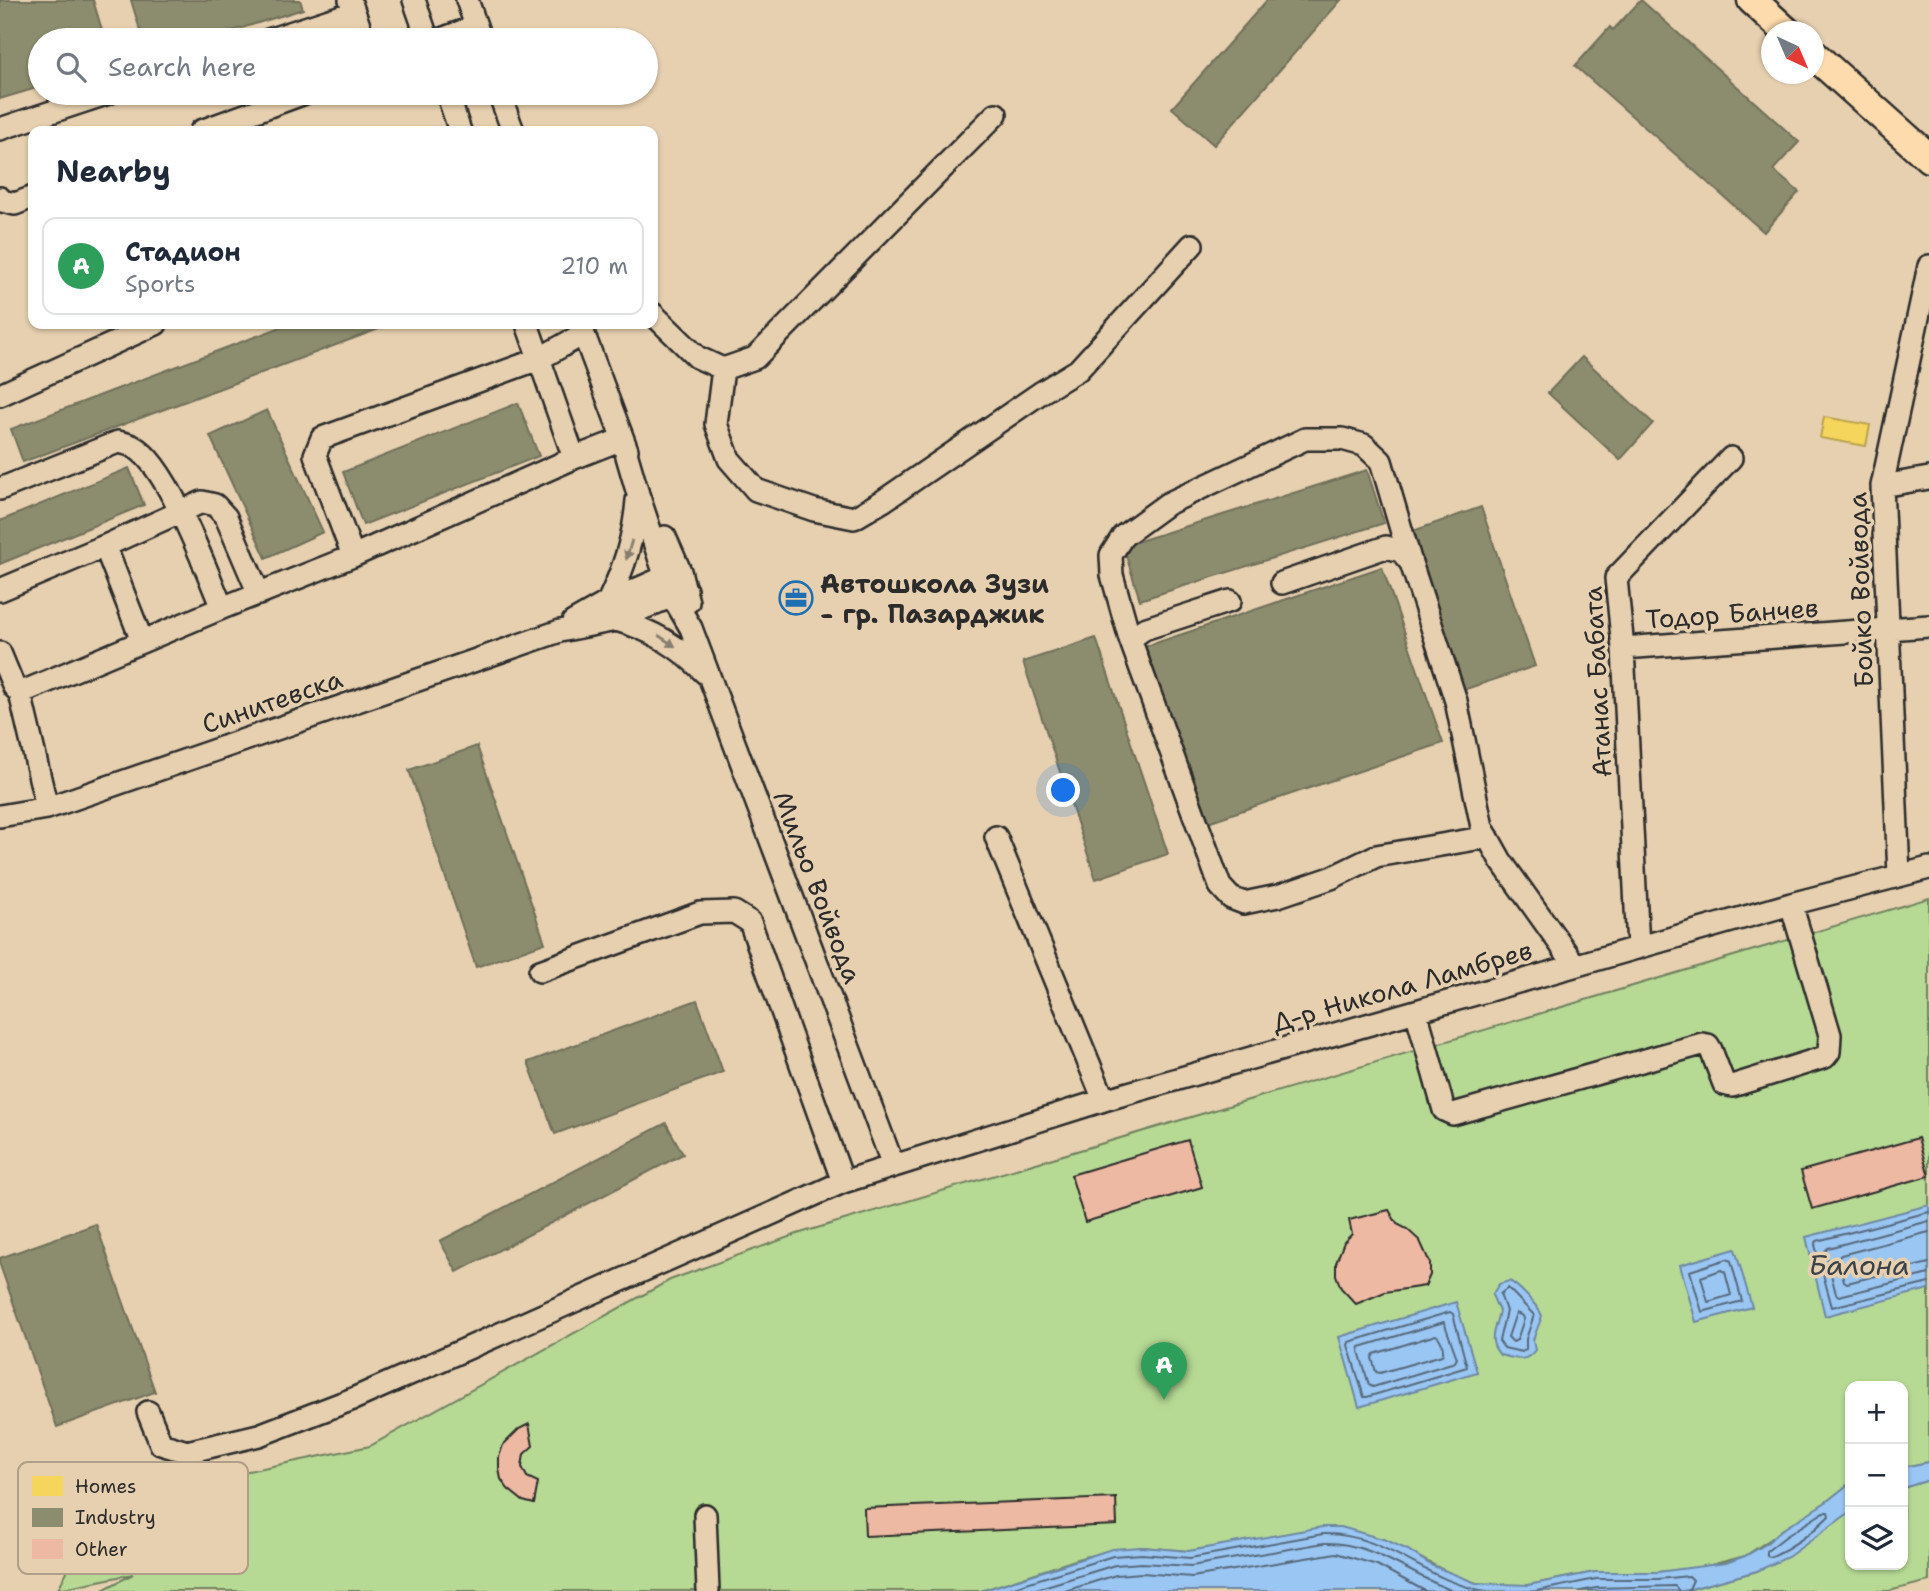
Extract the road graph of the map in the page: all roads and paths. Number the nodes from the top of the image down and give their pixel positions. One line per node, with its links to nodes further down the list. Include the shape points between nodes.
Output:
1 (414, 0): 8 (street)
2 (467, 0): 9 (street)
3 (1752, 0): 5 (main road)
4 (352, 6): 6 (street); 7 (street)
5 (1775, 21)
6 (298, 28)
7 (360, 28)
8 (424, 28)
9 (477, 28)
10 (1824, 64): 20 (main road)
11 (73, 105): 19 (street)
12 (272, 105): 16 (street)
13 (451, 105): 17 (street)
14 (503, 105): 18 (street)
15 (996, 114): 30 (street, via 755,358)
16 (215, 126)
17 (458, 126)
18 (511, 126)
19 (0, 129)
20 (1929, 158)
21 (0, 198): 22 (street, via 15,204)
22 (28, 199)
23 (1192, 245): 30 (street, via 1077,370 854,518 756,490 729,459 716,424)
24 (1929, 266): 36 (street, Бойко Войвода)
25 (658, 319): 30 (street, via 697,357)
26 (145, 329): 31 (street)
27 (529, 329): 29 (street)
28 (582, 329): 29 (street); 32 (street, Мильо Войвода)
29 (539, 359): 33 (street); 41 (street, via 322,438 315,455)
30 (723, 369)
31 (0, 395)
32 (622, 439): 33 (street); 38 (street, Мильо Войвода); 43 (street, Мильо Войвода)
33 (574, 458): 41 (street)
34 (1731, 458): 54 (street, Атанас Бабата, via 1616,578)
35 (1929, 478): 36 (street)
36 (1882, 486): 51 (street, Бойко Войвода)
37 (0, 489): 39 (street, via 118,442 134,447 148,459)
38 (638, 495): 43 (street, Мильо Войвода); 49 (street, one-way to 49, via 630,549)
39 (181, 512): 40 (street); 46 (street, via 202,502 221,511); 48 (street)
40 (106, 547): 45 (street); 53 (street)
41 (353, 556): 46 (street)
42 (1411, 563): 44 (street, via 1401,551 1386,547); 52 (street, via 1381,461 1364,445 1342,439 1306,439 1167,504 1123,536 1111,555 1112,575); 61 (street, via 1455,701)
43 (676, 583): 49 (street, Синитевска); 56 (street, Мильо Войвода)
44 (1282, 583)
45 (0, 590)
46 (259, 594): 48 (street)
47 (1230, 601): 52 (street, via 1144,629)
48 (222, 608): 53 (street)
49 (612, 611): 56 (street, one-way to 56, via 664,638); 58 (street, Синитевска)
50 (1929, 626): 51 (street, Тодор Банчев)
51 (1889, 630): 54 (street, Тодор Банчев); 63 (street, Бойко Войвода)
52 (1130, 639): 61 (street, via 1220,886 1231,898 1244,903 1278,896 1376,856)
53 (142, 641): 57 (street)
54 (1623, 648): 65 (street, Атанас Бабата)
55 (0, 653): 57 (street)
56 (709, 677): 70 (street, Мильо Войвода)
57 (20, 693): 58 (street)
58 (47, 808): 59 (street, Синитевска)
59 (0, 816)
60 (996, 837): 69 (street)
61 (1488, 837): 66 (street)
62 (1929, 868): 63 (street, Д-р Никола Ламбрев)
63 (1899, 875): 64 (street, Д-р Никола Ламбрев)
64 (1791, 904): 65 (street, Д-р Никола Ламбрев); 68 (street, via 1830,1035 1829,1052 1732,1086 1724,1084 1711,1050 1702,1044 1448,1113)
65 (1638, 948): 66 (street, Д-р Никола Ламбрев)
66 (1576, 965): 68 (street, Д-р Никола Ламбрев)
67 (540, 971): 71 (street, via 700,913 734,912 750,922)
68 (1416, 1011): 69 (street, Д-р Никола Ламбрев)
69 (1104, 1100): 70 (street, Д-р Никола Ламбрев)
70 (893, 1165): 71 (street, Д-р Никола Ламбрев)
71 (843, 1182): 72 (street, Д-р Никола Ламбрев, via 353,1399 259,1435 187,1452 162,1444)
72 (148, 1412)
73 (705, 1515): 74 (street)
74 (708, 1591)

